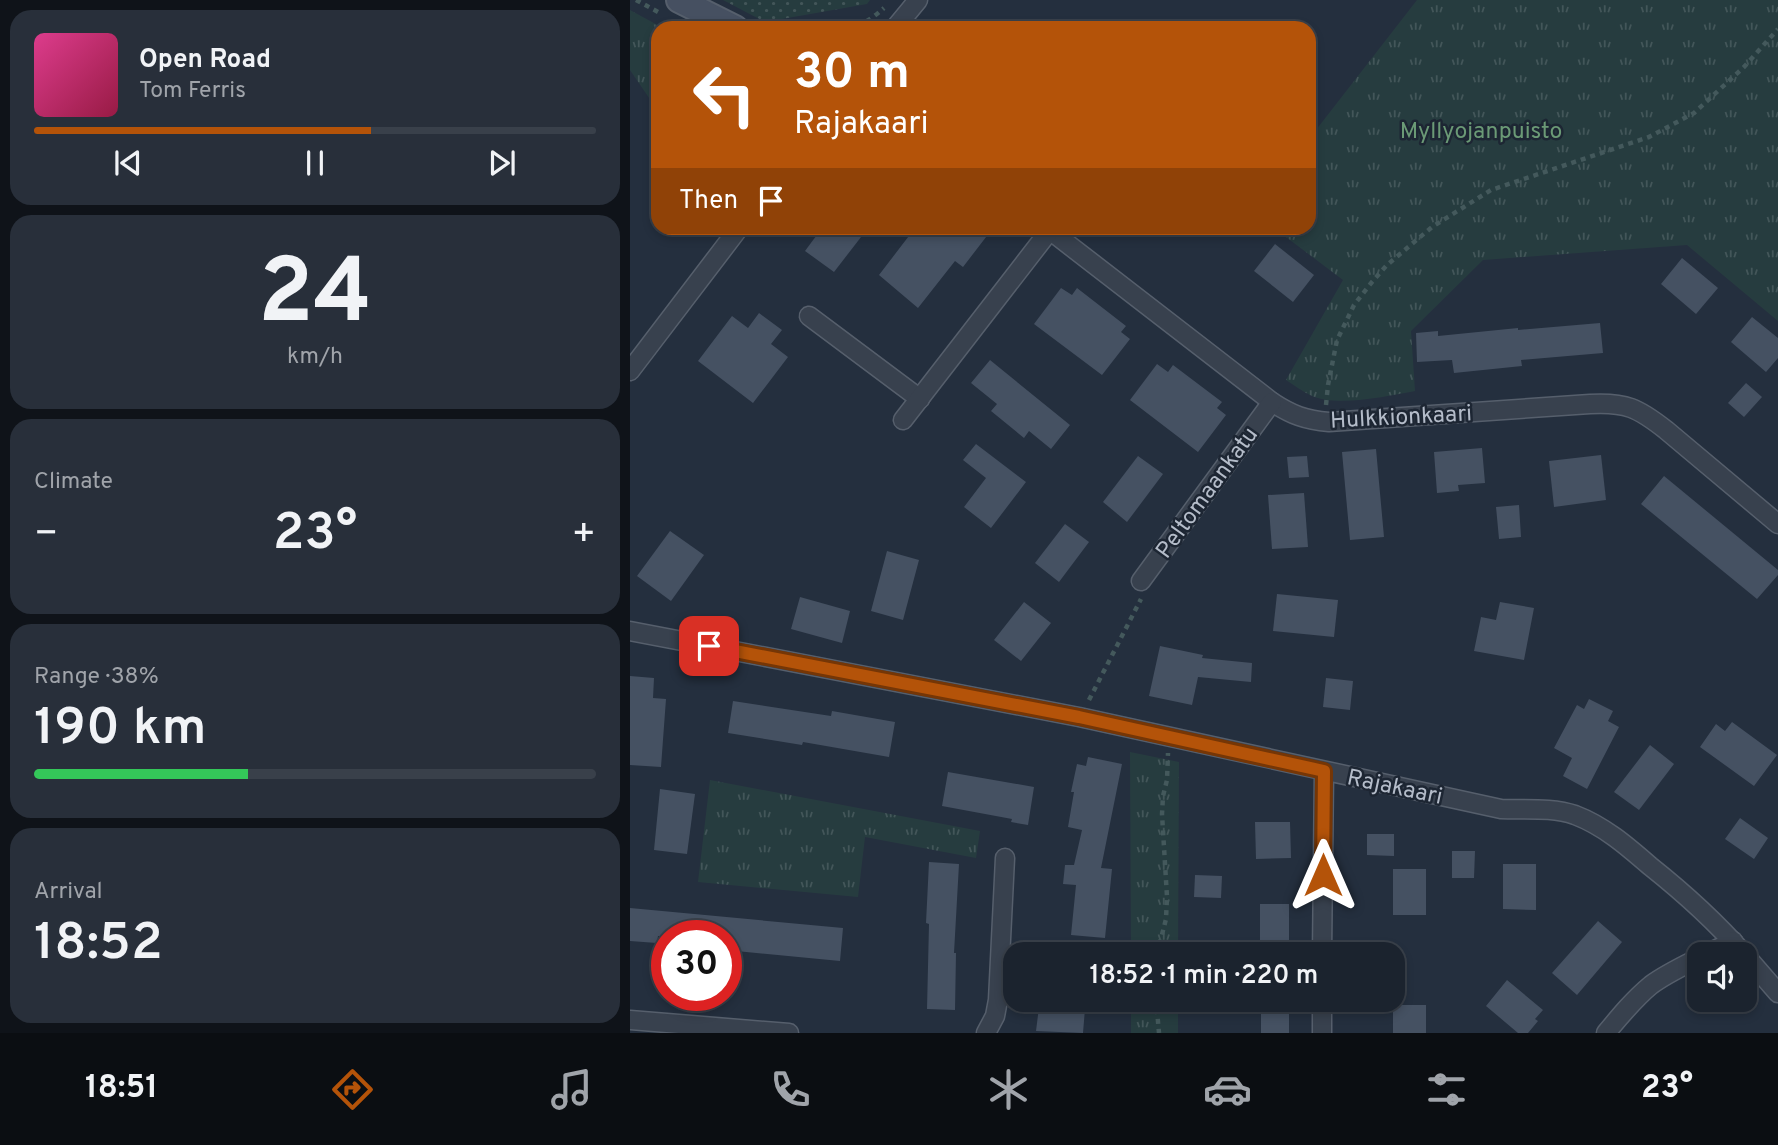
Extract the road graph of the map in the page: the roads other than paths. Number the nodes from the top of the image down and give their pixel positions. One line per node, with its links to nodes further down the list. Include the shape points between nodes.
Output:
1 (679, 0): 3 (street)
2 (918, 0): 4 (street)
3 (721, 21)
4 (901, 21)
5 (734, 235): 9 (street)
6 (1043, 235): 10 (street)
7 (1056, 235): 11 (street, Hulkkionkaari)
8 (809, 316): 10 (street)
9 (630, 371)
10 (920, 399): 12 (street)
11 (1272, 402): 13 (street, Hulkkionkaari, via 1290,414 1329,422 1610,403 1630,407 1666,430); 14 (street, Peltomaankatu)
12 (904, 420)
13 (1778, 524)
14 (1141, 581)
15 (630, 631): 16 (street, Rajakaari, via 1079,717)
16 (1324, 771): 18 (street); 19 (street, Rajakaari, via 1501,809 1573,814 1617,838 1691,900)
17 (1005, 858): 27 (street, via 998,1000)
18 (1322, 942)
19 (1732, 942)
20 (1687, 964): 29 (street, via 1652,984)
21 (1757, 969): 22 (street, Rajakaari)
22 (1778, 993)
23 (1322, 1012): 28 (street)
24 (630, 1020): 25 (street)
25 (670, 1028): 26 (street)
26 (789, 1033)
27 (986, 1033)
28 (1322, 1033)
29 (1606, 1033)

